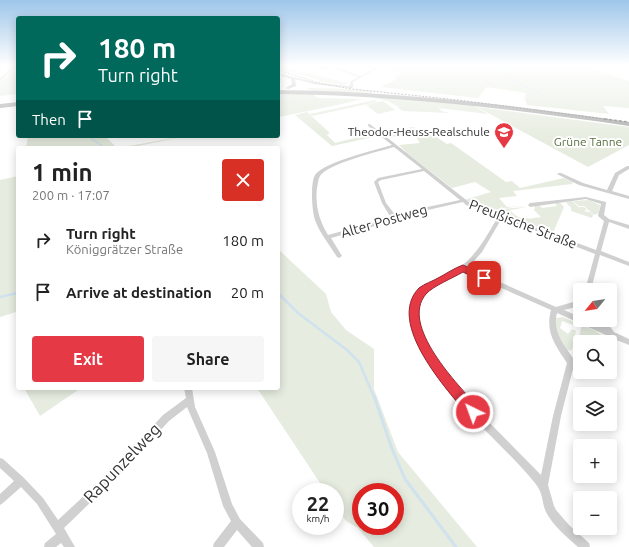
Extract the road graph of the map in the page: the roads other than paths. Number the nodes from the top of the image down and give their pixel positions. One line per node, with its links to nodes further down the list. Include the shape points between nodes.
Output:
1 (341, 91): 6 (main road, via 529,110)
2 (393, 91): 5 (main road)
3 (16, 104): 4 (main road)
4 (0, 106)
5 (629, 118)
6 (629, 124)
7 (369, 125): 8 (street, Preußische Straße)
8 (394, 146): 10 (street, Preußische Straße); 20 (street, via 319,172 315,184 315,210)
9 (629, 167): 12 (street, via 617,174)
10 (424, 170): 14 (street, Preußische Straße); 17 (street, via 380,178 376,182 384,203)
11 (559, 174): 12 (street)
12 (609, 192): 13 (street)
13 (629, 198)
14 (463, 201): 16 (street, Preußische Straße); 17 (street, Alter Postweg, via 434,206)
15 (530, 205): 18 (street, via 586,198 604,203 601,216)
16 (500, 217): 21 (street, Preußische Straße); 24 (street, via 482,247)
17 (394, 218): 20 (street, Alter Postweg)
18 (607, 220): 19 (street); 21 (street)
19 (629, 227)
20 (327, 238): 22 (street, Alter Postweg)
21 (599, 253): 23 (street, Preußische Straße); 25 (street)
22 (339, 256)
23 (629, 264)
24 (463, 268): 27 (street); 38 (street, via 420,294 415,308 418,333 447,382)
25 (590, 283)
26 (573, 305): 27 (street)
27 (554, 310): 29 (street); 32 (street, via 550,324 555,340)
28 (606, 327): 29 (street)
29 (612, 335)
30 (617, 337): 31 (street)
31 (629, 342)
32 (573, 358)
33 (573, 370): 38 (street, via 557,416)
34 (188, 390): 35 (street)
35 (189, 400): 40 (street, via 211,452 228,506); 41 (street, Rapunzelweg, via 166,418)
36 (0, 462): 37 (street)
37 (21, 480): 39 (street); 41 (street)
38 (543, 486): 46 (street, via 550,510)
39 (0, 500)
40 (237, 522): 44 (street); 45 (street)
41 (60, 531): 42 (street, Rapunzelweg); 43 (street)
42 (49, 547)
43 (70, 547)
44 (218, 547)
45 (259, 547)
46 (585, 547)

